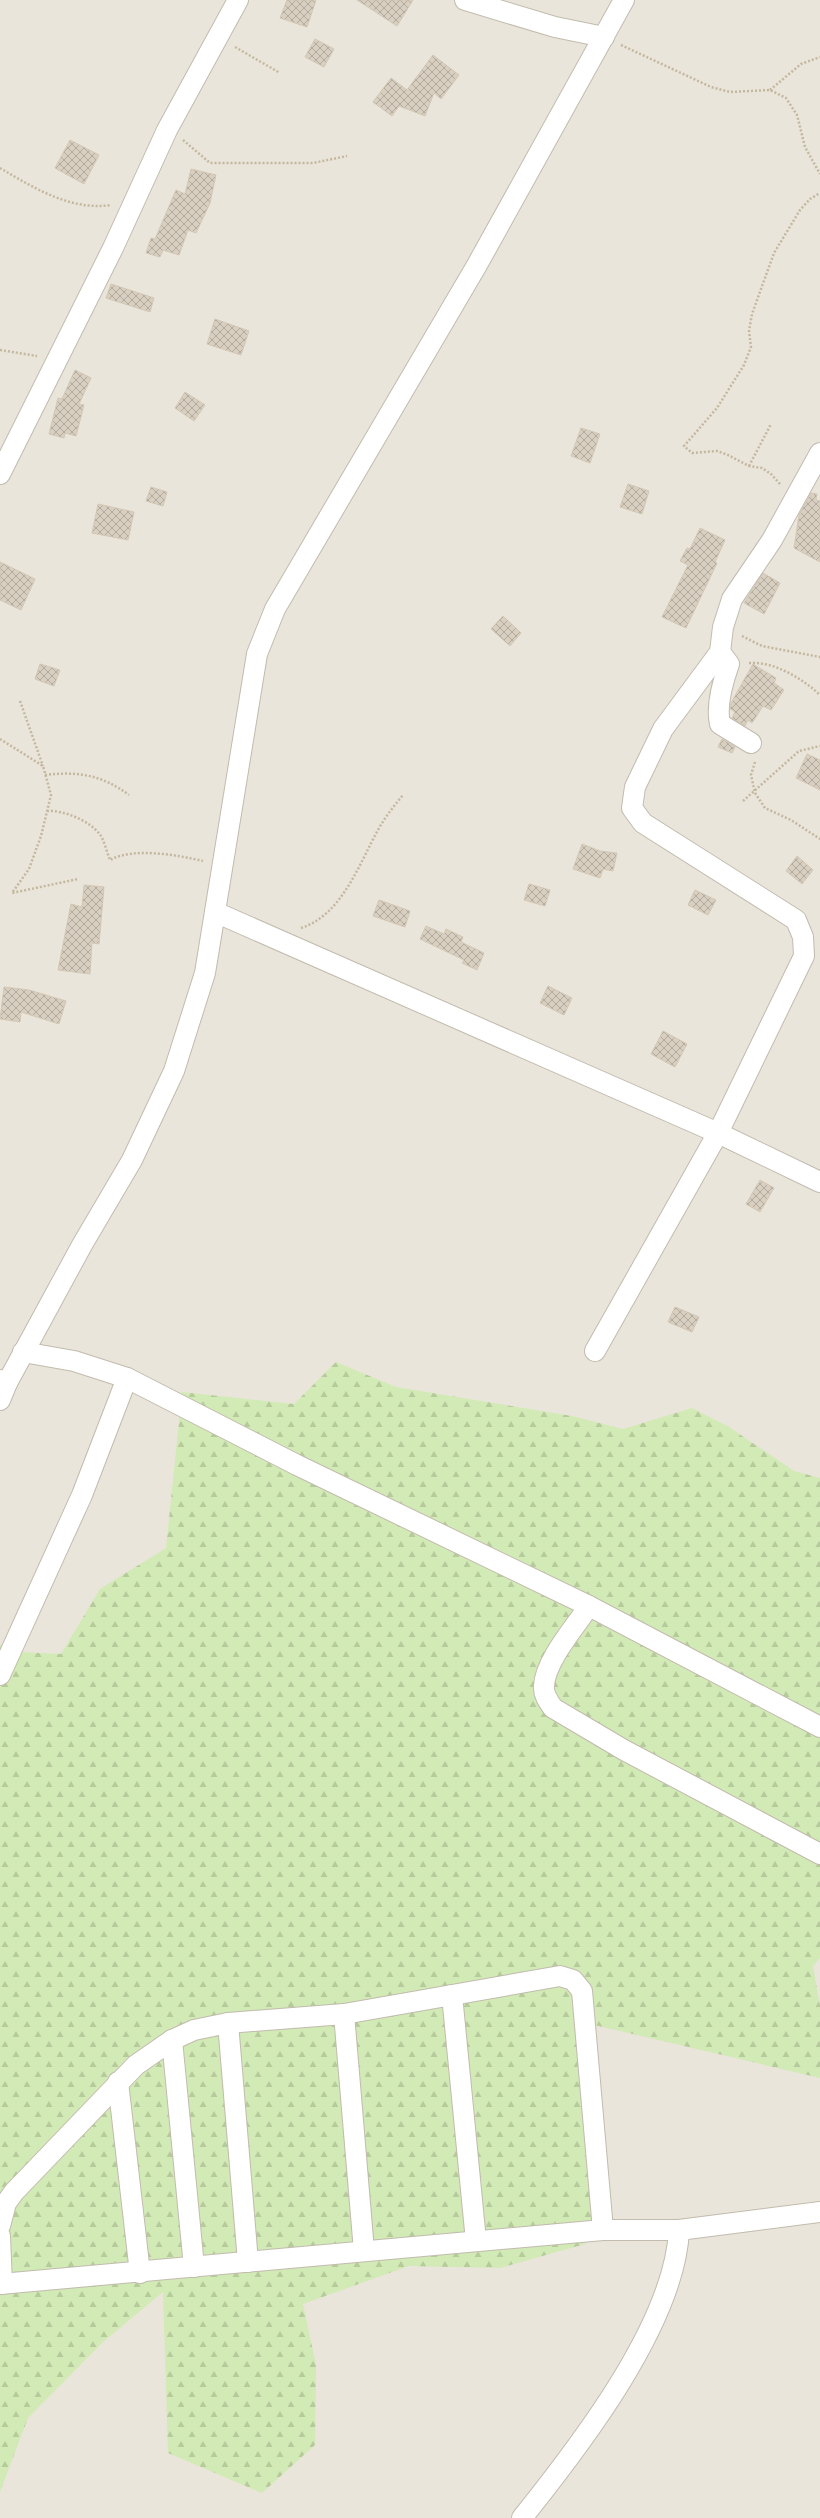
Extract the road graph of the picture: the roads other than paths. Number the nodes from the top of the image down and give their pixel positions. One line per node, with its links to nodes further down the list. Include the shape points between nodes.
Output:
1 (238, 0): 6 (street, via 167,130 113,248)
2 (465, 0): 4 (street, via 555,27)
3 (624, 0): 4 (street)
4 (604, 37): 9 (street, via 476,265 275,609 257,654)
5 (820, 454): 7 (street, via 772,540 732,599 723,627)
6 (0, 474)
7 (724, 658): 8 (street, via 720,724); 10 (street, via 663,728 635,787 632,808 643,823 796,920 803,937 804,956)
8 (751, 744)
9 (215, 912): 10 (street); 13 (street, via 205,973 174,1071 132,1160)
10 (718, 1133): 11 (street); 12 (street)
11 (820, 1182)
12 (595, 1351)
13 (23, 1352): 14 (street, via 74,1361); 15 (street)
14 (127, 1378): 16 (street, via 297,1465); 17 (street, via 82,1495)
15 (2, 1388)
16 (589, 1606): 18 (street); 19 (street, via 546,1671 546,1699 553,1708 624,1750)
17 (0, 1675)
18 (820, 1727)
19 (820, 1854)
20 (452, 1995): 21 (street); 27 (street, via 560,1976 573,1980 582,1991); 30 (street)
21 (344, 2014): 22 (street); 31 (street)
22 (228, 2024): 23 (street, via 194,2030); 32 (street)
23 (172, 2040): 24 (street, via 152,2052); 33 (street)
24 (118, 2082): 26 (street, via 14,2192 6,2203); 34 (street)
25 (820, 2212): 28 (street)
26 (0, 2226)
27 (602, 2230): 28 (street); 30 (street)
28 (679, 2230): 36 (street, via 678,2254 663,2299 624,2376 586,2434)
29 (0, 2236): 35 (street)
30 (476, 2241): 31 (street)
31 (364, 2251): 32 (street)
32 (248, 2262): 33 (street)
33 (194, 2267): 34 (street)
34 (140, 2273): 35 (street)
35 (1, 2284)
36 (522, 2518)

